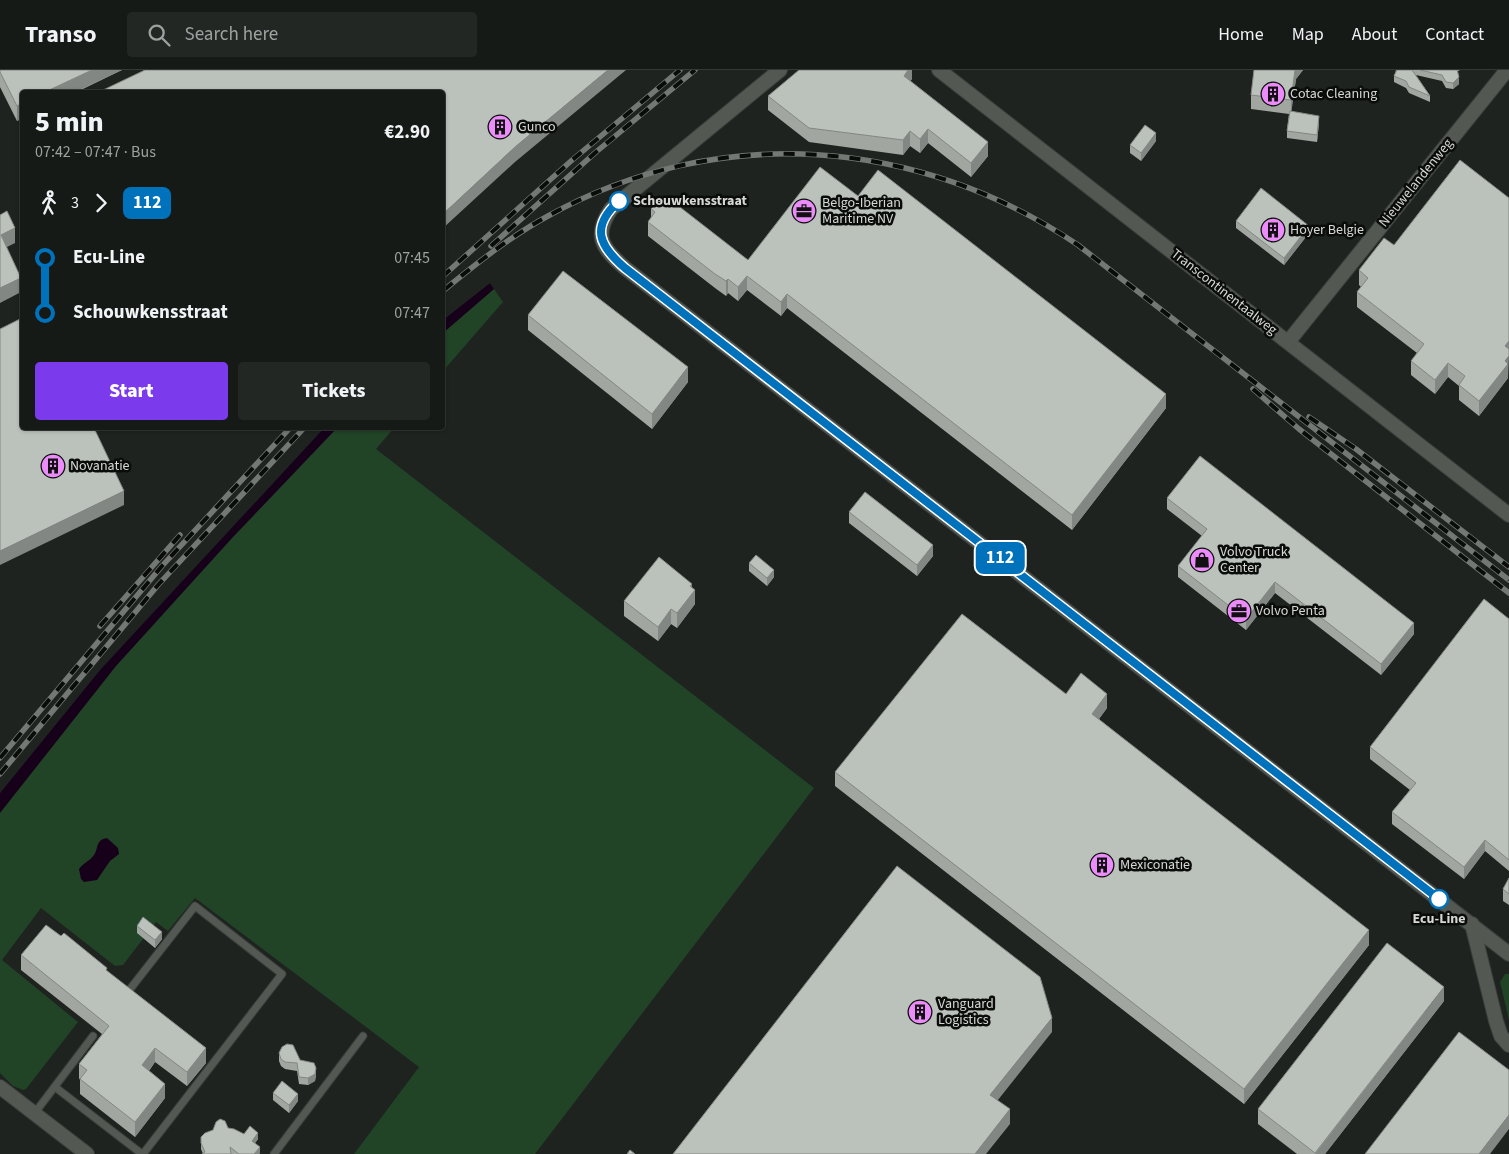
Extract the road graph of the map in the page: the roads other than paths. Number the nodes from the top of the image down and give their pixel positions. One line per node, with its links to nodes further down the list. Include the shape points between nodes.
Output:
1 (780, 70): 6 (street, via 611,209 602,225 601,237 609,253)
2 (938, 70): 4 (street, Transcontinentaalweg)
3 (1507, 70): 4 (street, Nieuwelandenweg)
4 (1288, 342): 5 (street, Transcontinentaalweg)
5 (1509, 515)
6 (1472, 924): 7 (street); 11 (street, via 1496,1021 1501,1036)
7 (1509, 954)
8 (127, 993): 16 (lane, via 195,906 282,974)
9 (94, 1036): 13 (lane)
10 (363, 1036): 17 (lane)
11 (1509, 1045)
12 (0, 1087): 14 (street)
13 (55, 1087): 14 (lane); 16 (lane)
14 (34, 1114): 15 (street)
15 (87, 1154)
16 (142, 1154)
17 (274, 1154)

